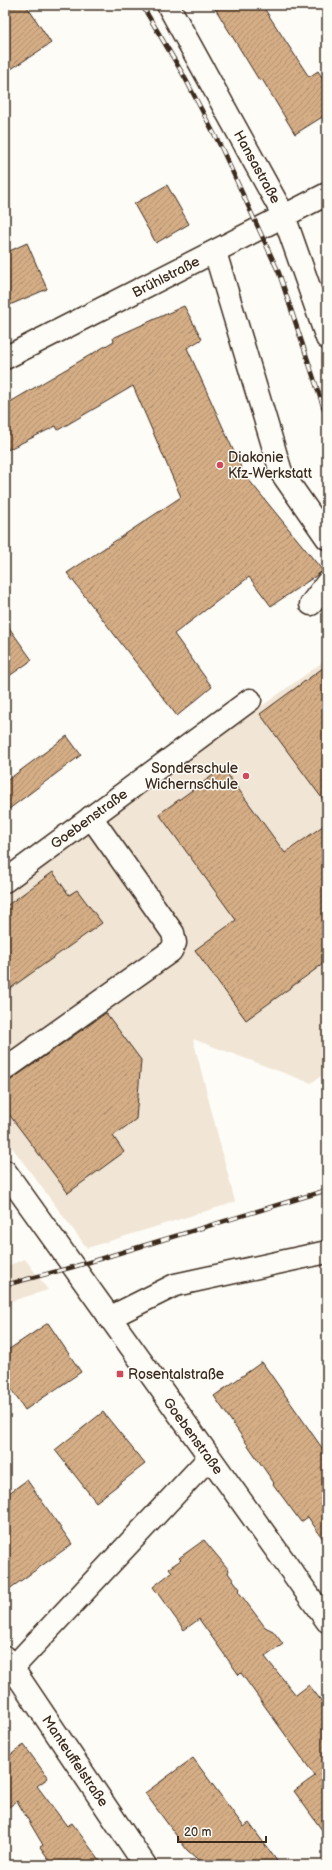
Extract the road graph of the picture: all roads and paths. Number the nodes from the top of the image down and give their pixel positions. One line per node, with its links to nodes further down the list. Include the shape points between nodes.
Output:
1 (168, 5): 3 (street, Hansastraße)
2 (327, 194): 3 (street, Brühlstraße)
3 (284, 216): 4 (street, Brühlstraße); 5 (street, Hansastraße)
4 (215, 252): 6 (street, Brühlstraße); 7 (street, via 281,472)
5 (327, 338)
6 (5, 358)
7 (327, 538)
8 (327, 583): 9 (street)
9 (311, 604)
10 (250, 700): 11 (street, Goebenstraße)
11 (91, 817): 12 (street, Goebenstraße); 13 (street, via 173,933 175,943 171,952)
12 (5, 881)
13 (5, 1069)
14 (5, 1171): 16 (street, Goebenstraße)
15 (327, 1252): 16 (street, via 175,1285)
16 (109, 1318): 17 (street, Goebenstraße)
17 (209, 1458): 18 (street, Goebenstraße); 19 (street)
18 (327, 1621)
19 (8, 1667): 20 (street, Manteuffelstraße)
20 (145, 1865)

